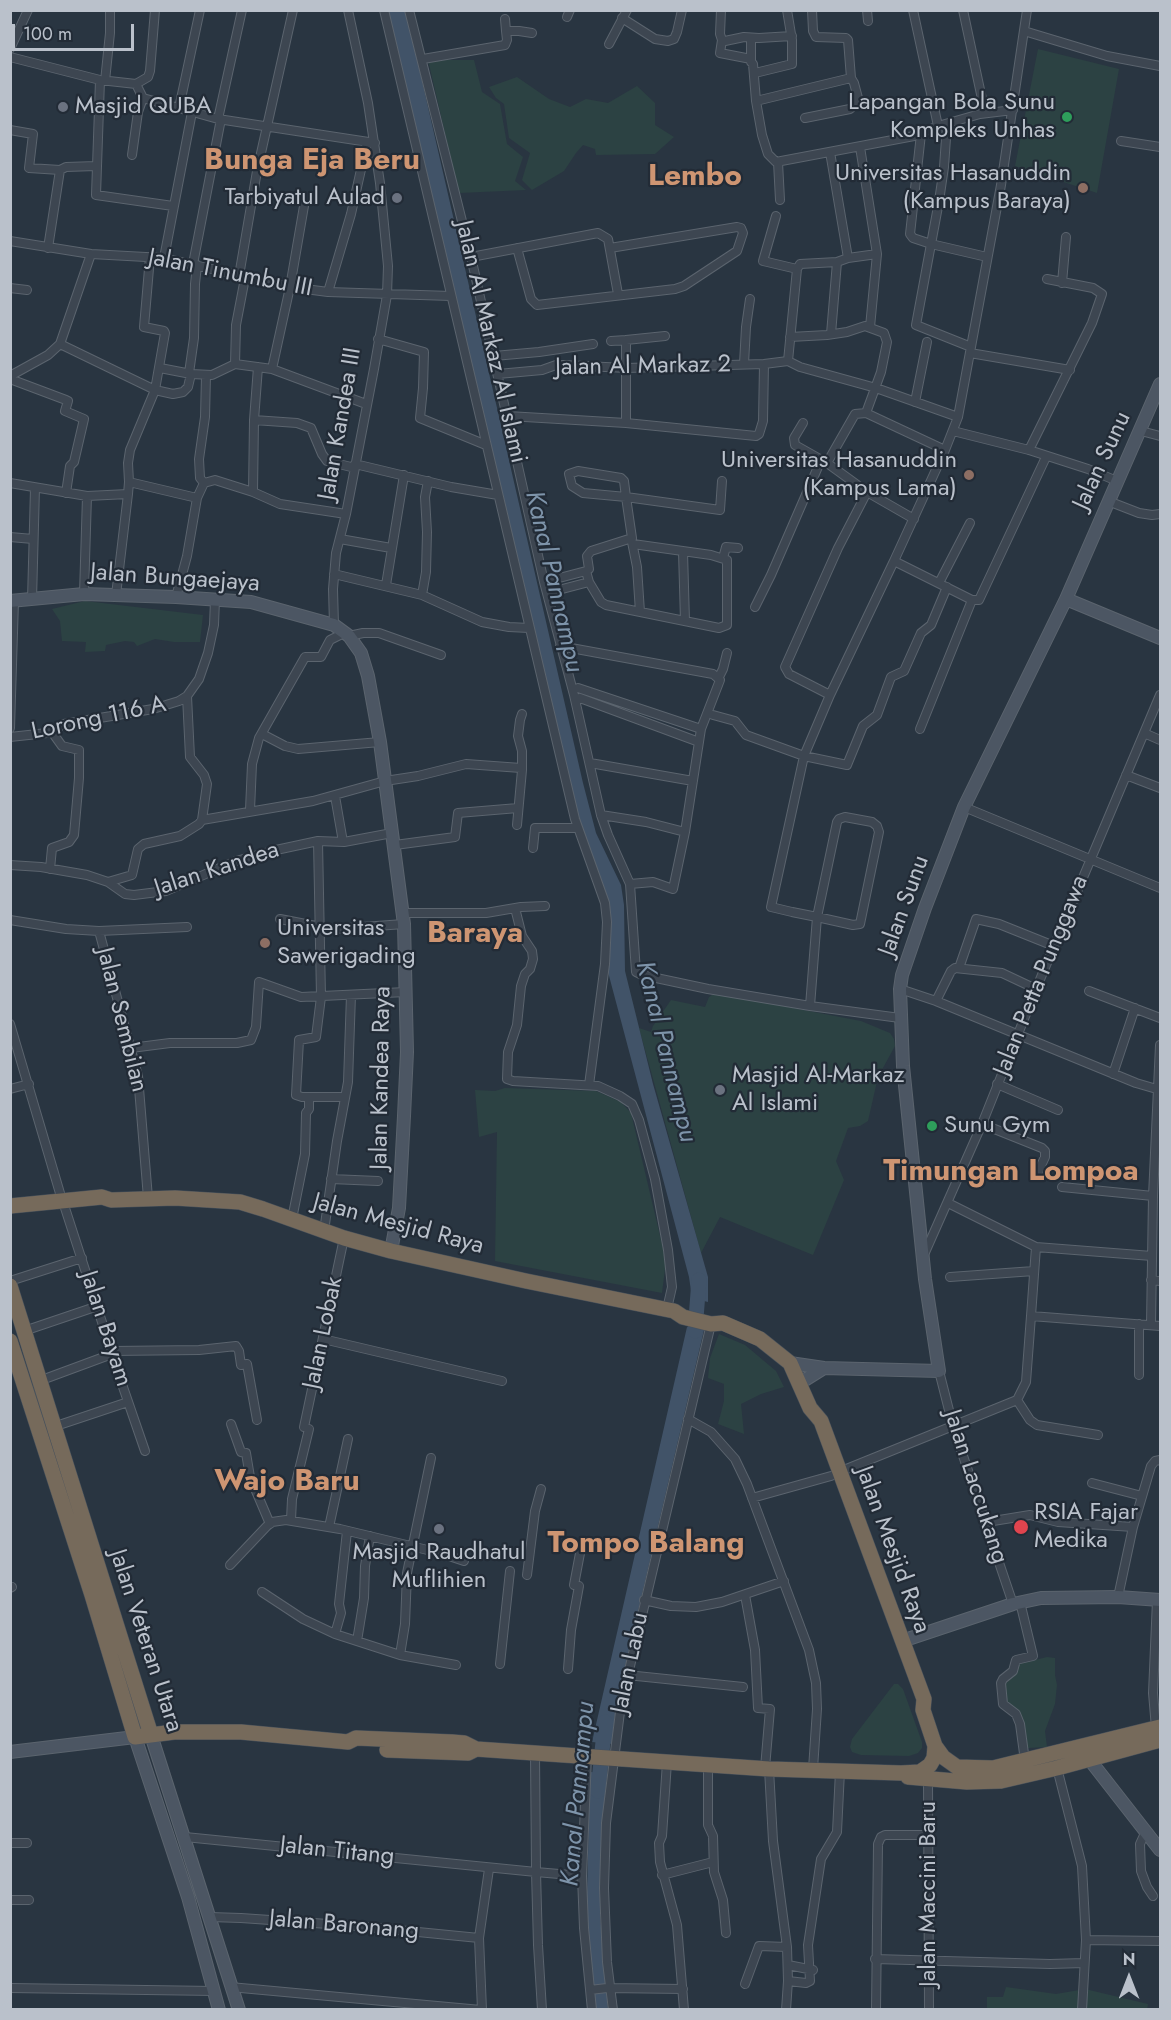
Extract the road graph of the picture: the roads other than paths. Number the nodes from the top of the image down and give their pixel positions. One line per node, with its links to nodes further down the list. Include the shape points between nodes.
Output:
1 (28, 10): 28 (street)
2 (110, 10): 35 (street)
3 (155, 10): 36 (street, via 150,71)
4 (200, 10): 39 (street)
5 (242, 10): 44 (street)
6 (293, 10): 47 (street)
7 (348, 10): 51 (street, Jalan Kandea III, via 369,103)
8 (384, 10): 88 (street)
9 (409, 10): 30 (street, Jalan Al Markaz Al Islami)
10 (682, 10): 18 (street, via 674,39 668,41 655,39)
11 (721, 10): 26 (street)
12 (787, 10): 24 (street)
13 (812, 10): 34 (street, via 817,38 848,40)
14 (867, 10): 20 (street)
15 (914, 10): 46 (street)
16 (963, 10): 42 (street)
17 (1028, 10): 22 (street)
18 (625, 14): 27 (street)
19 (505, 19): 21 (street)
20 (868, 21)
21 (506, 31): 23 (street); 30 (street, via 506,45)
22 (1024, 31): 32 (street, via 1107,56); 40 (street)
23 (532, 33)
24 (792, 36): 25 (street); 33 (street, via 792,64)
25 (751, 38): 26 (street); 31 (street)
26 (722, 40): 31 (street, via 720,53)
27 (609, 44)
28 (10, 49)
29 (10, 57): 35 (street)
30 (423, 59): 72 (street, Jalan Al Markaz Al Islami)
31 (751, 59): 33 (street)
32 (1161, 66)
33 (754, 73): 38 (street)
34 (851, 78): 38 (street); 43 (street, via 857,103 850,109)
35 (103, 80): 36 (street); 57 (street)
36 (136, 84): 37 (street)
37 (143, 98): 39 (street); 55 (street)
38 (756, 101): 56 (street, via 764,146 770,158)
39 (179, 108): 41 (street)
40 (1013, 110): 42 (street); 73 (street)
41 (192, 112): 44 (street); 60 (street)
42 (984, 113): 45 (street)
43 (805, 118)
44 (220, 119): 47 (street); 77 (street)
45 (947, 124): 46 (street); 65 (street)
46 (938, 126): 49 (street)
47 (267, 128): 51 (street); 79 (street, via 252,192)
48 (10, 130): 58 (street, via 33,134 28,168)
49 (921, 134): 52 (street); 65 (street, via 909,232 913,238)
50 (1121, 141): 53 (street)
51 (371, 143): 85 (street); 87 (street, Jalan Kandea III, via 387,242)
52 (860, 147): 54 (street); 70 (street)
53 (1161, 147)
54 (830, 152): 56 (street); 75 (street)
55 (132, 155)
56 (778, 162): 59 (street)
57 (96, 166): 58 (street); 60 (street, via 96,196)
58 (60, 170): 66 (street)
59 (780, 200)
60 (173, 206): 74 (street)
61 (304, 206): 82 (street)
62 (776, 216): 78 (street, via 763,261)
63 (1066, 237): 81 (street)
64 (10, 241): 66 (street, Jalan Tinumbu III)
65 (931, 244): 73 (street); 100 (street, via 916,325)
66 (48, 248): 69 (street, Jalan Tinumbu III)
67 (517, 248): 68 (street, via 593,232 604,235); 72 (street); 86 (street, via 531,299 537,305)
68 (610, 248): 86 (street); 86 (street, via 737,227 743,230 737,251 693,281 675,289)
69 (91, 254): 71 (street, Jalan Tinumbu III); 98 (street)
70 (877, 254): 75 (street); 90 (street)
71 (150, 257): 74 (street, Jalan Tinumbu III); 107 (street, via 144,327 165,331)
72 (471, 257): 101 (street, Jalan Al Markaz Al Islami)
73 (987, 257): 100 (street)
74 (164, 258): 77 (street, Jalan Tinumbu III)
75 (848, 258): 76 (street)
76 (837, 262): 78 (street, via 804,263); 91 (street)
77 (195, 264): 79 (street, Jalan Tinumbu III); 111 (street)
78 (797, 269): 93 (street)
79 (242, 277): 82 (street, Jalan Tinumbu III); 103 (street)
80 (1047, 279): 81 (street)
81 (1062, 283): 110 (street, via 1093,288 1102,294)
82 (290, 287): 85 (street, Jalan Tinumbu III); 109 (street)
83 (10, 288): 84 (street)
84 (27, 291)
85 (328, 292): 87 (street, Jalan Tinumbu III)
86 (618, 294)
87 (387, 295): 88 (street, Jalan Tinumbu III); 94 (street, Jalan Kandea III)
88 (451, 296): 129 (street)
89 (750, 299): 104 (street)
90 (870, 327): 91 (street); 116 (street, via 887,338)
91 (831, 334): 93 (street)
92 (665, 336): 95 (street)
93 (790, 337): 102 (street)
94 (378, 339): 119 (street, Jalan Kandea III); 129 (street, via 424,352 420,418)
95 (626, 340): 96 (street); 108 (street)
96 (611, 341)
97 (927, 342): 118 (street)
98 (60, 344): 114 (street); 117 (street)
99 (593, 344): 101 (street)
100 (971, 350): 110 (street); 122 (street)
101 (494, 356): 112 (street, Jalan Al Markaz Al Islami)
102 (788, 361): 105 (street, Jalan Al Markaz 2); 116 (street)
103 (235, 364): 106 (street); 113 (street)
104 (744, 364): 105 (street, Jalan Al Markaz 2); 108 (street, Jalan Al Markaz 2)
105 (764, 364): 124 (street, via 763,421 757,435)
106 (258, 367): 109 (street); 123 (street)
107 (160, 368): 111 (street); 117 (street)
108 (626, 368): 112 (street, Jalan Al Markaz 2, via 564,364); 124 (street)
109 (272, 369): 119 (street)
110 (1070, 370): 131 (street)
111 (190, 374): 113 (street); 117 (street, via 183,392)
112 (498, 374): 121 (street, Jalan Al Markaz Al Islami)
113 (206, 375): 141 (street, via 199,459)
114 (10, 377): 145 (street, via 68,401 65,411 84,419)
115 (1160, 386): 127 (main road, Jalan Sunu)
116 (876, 388): 118 (street); 120 (street)
117 (155, 390): 138 (street, via 130,450)
118 (915, 402): 122 (street)
119 (366, 404): 134 (street, Jalan Kandea III)
120 (866, 413): 130 (street); 133 (street, via 855,414)
121 (508, 416): 124 (street); 167 (street, Jalan Al Markaz Al Islami)
122 (958, 417): 126 (street)
123 (254, 420): 134 (street, via 297,423 311,428 327,461); 143 (street)
124 (626, 423)
125 (803, 423): 133 (street, via 794,438 795,445)
126 (953, 431): 130 (street); 131 (street)
127 (1141, 431): 128 (street); 139 (main road, Jalan Sunu)
128 (1161, 436)
129 (486, 445): 147 (street)
130 (945, 450): 154 (street)
131 (1029, 450): 132 (street)
132 (1046, 457): 139 (street); 179 (street)
133 (824, 462): 144 (street); 181 (street)
134 (355, 466): 135 (street); 152 (street, Jalan Kandea III)
135 (404, 475): 136 (street); 160 (street)
136 (428, 481): 147 (street); 174 (street)
137 (722, 481): 149 (street, via 720,510)
138 (129, 482): 146 (street); 150 (street)
139 (1117, 482): 151 (main road, Jalan Sunu)
140 (10, 483): 142 (street)
141 (204, 483): 143 (street, via 215,480); 150 (street)
142 (34, 488): 145 (street); 157 (street)
143 (253, 492): 152 (street, via 280,504)
144 (867, 492): 154 (street); 192 (street, via 785,667 789,674)
145 (66, 493): 148 (street)
146 (128, 494): 148 (street); 173 (street)
147 (498, 495): 184 (street)
148 (87, 496): 172 (street)
149 (626, 497): 149 (street, via 583,493 572,486 569,474 578,471 621,478); 159 (street)
150 (196, 498): 175 (street, via 188,556)
151 (1108, 501): 153 (street, via 1139,513); 176 (main road, Jalan Sunu)
152 (346, 514): 158 (street, Jalan Kandea III)
153 (1161, 514)
154 (914, 519): 164 (street)
155 (970, 523): 170 (street)
156 (10, 537): 157 (street)
157 (33, 539): 177 (street)
158 (340, 539): 160 (street); 166 (street, Jalan Kandea III)
159 (632, 541): 162 (street); 165 (street, via 591,551); 182 (street)
160 (391, 548): 169 (street)
161 (738, 548): 163 (street, via 726,547)
162 (683, 552): 163 (street); 183 (street)
163 (723, 558): 183 (street, via 728,564 727,625 719,628)
164 (894, 561): 170 (street); 192 (street)
165 (586, 571): 167 (street); 168 (street)
166 (333, 574): 169 (street); 185 (street, Jalan Kandea III)
167 (544, 582): 171 (street, Jalan Al Markaz Al Islami)
168 (589, 582): 171 (street); 182 (street, via 606,605)
169 (386, 585): 174 (street)
170 (943, 585): 179 (street); 208 (street, via 931,625 921,633 904,671 891,677 877,715 864,726 849,764)
171 (547, 593): 187 (street, Jalan Al Markaz Al Islami)
172 (84, 594): 173 (main road, Jalan Bungaejaya); 177 (main road, Jalan Bungaejaya)
173 (116, 595): 175 (main road, Jalan Bungaejaya)
174 (423, 595): 184 (street, via 482,622)
175 (176, 597): 178 (main road, Jalan Bungaejaya)
176 (1066, 598): 186 (main road); 216 (main road, Jalan Sunu)
177 (32, 600): 180 (main road, Jalan Bungaejaya)
178 (215, 600): 185 (main road, Jalan Bungaejaya, via 265,605); 194 (street, via 208,653 199,679)
179 (976, 600): 200 (street)
180 (12, 601): 198 (street)
181 (755, 607)
182 (640, 612): 183 (street)
183 (685, 621)
184 (529, 628): 222 (street)
185 (342, 631): 189 (street, via 379,633); 203 (street, via 330,640 321,657 305,657); 206 (main road, Jalan Kandea III, via 361,653)
186 (1161, 638)
187 (560, 646): 190 (street); 209 (street, Jalan Al Markaz Al Islami)
188 (727, 653): 190 (street)
189 (441, 655)
190 (719, 677): 199 (street)
191 (578, 688): 199 (street)
192 (830, 695): 208 (street)
193 (1161, 695): 202 (street, Jalan Petta Punggawa)
194 (187, 696): 201 (street, Lorong 116 A, via 153,709 64,724); 220 (street, via 190,757 207,784)
195 (580, 698): 207 (street)
196 (522, 714): 210 (street, via 518,736)
197 (713, 715): 208 (street, via 735,721 746,735)
198 (10, 728)
199 (701, 729): 207 (street)
200 (920, 729)
201 (52, 732): 204 (street, Lorong 116 A); 230 (street, via 62,746 79,750 80,778 74,835 69,842 52,848)
202 (1144, 733): 205 (street); 211 (street, Jalan Petta Punggawa)
203 (262, 734): 206 (street, via 298,749); 218 (street, via 253,754)
204 (10, 737)
205 (1161, 740)
206 (380, 742): 212 (main road, Jalan Kandea III)
207 (699, 742): 213 (street)
208 (804, 756): 236 (street, via 771,907)
209 (590, 763): 213 (street); 219 (street, Jalan Al Markaz Al Islami)
210 (521, 768): 212 (street, via 466,764); 217 (street)
211 (1126, 775): 214 (street); 228 (street, Jalan Petta Punggawa)
212 (385, 781): 215 (street); 224 (main road, Jalan Kandea III)
213 (693, 781): 223 (street)
214 (1161, 788)
215 (335, 796): 218 (street); 226 (street)
216 (964, 807): 228 (street); 245 (main road, Jalan Sunu, via 925,908)
217 (518, 808): 221 (street); 224 (street, Jalan Kandea, via 458,813 455,837)
218 (250, 810): 220 (street)
219 (601, 815): 223 (street); 232 (street, Jalan Al Markaz Al Islami)
220 (202, 820): 231 (street, via 180,836 144,844 138,849 132,874)
221 (517, 825)
222 (577, 828): 227 (street, via 535,828); 264 (street, via 602,892 607,922)
223 (685, 832): 232 (street, via 673,889 653,882)
224 (393, 839): 226 (street, Jalan Kandea); 237 (main road, Jalan Kandea Raya)
225 (318, 841): 226 (street, Jalan Kandea); 231 (street, Jalan Kandea, via 248,857 162,891 129,895); 241 (street)
226 (343, 842)
227 (533, 849)
228 (1090, 858): 233 (street); 243 (street, Jalan Petta Punggawa)
229 (10, 865): 230 (street, Jalan Kandea)
230 (50, 869): 231 (street, Jalan Kandea)
231 (108, 882)
232 (630, 884): 252 (street, Jalan Al Markaz Al Islami, via 638,974)
233 (1161, 888)
234 (545, 906): 235 (street)
235 (515, 908): 237 (street); 264 (street, Jalan Labu, via 533,959 521,986 517,1024 508,1052 507,1079)
236 (817, 917): 236 (street, via 852,925 861,922 879,832 872,822 845,817 837,822); 252 (street)
237 (403, 918): 241 (street); 248 (main road, Jalan Kandea Raya)
238 (280, 919): 241 (street)
239 (10, 920): 242 (street, Jalan Sembilan)
240 (187, 927): 242 (street)
241 (321, 929): 250 (street)
242 (99, 931): 260 (street, Jalan Sembilan)
243 (1053, 946): 244 (street, via 999,924 976,920); 246 (street, Jalan Petta Punggawa)
244 (959, 968): 246 (street, via 1002,974); 251 (street, via 951,971)
245 (900, 989): 251 (street); 254 (main road, Jalan Sunu)
246 (1036, 989): 258 (street, Jalan Petta Punggawa)
247 (1089, 991): 253 (street)
248 (406, 992): 249 (street); 284 (main road, Jalan Kandea Raya, via 401,1177)
249 (351, 995): 250 (street); 267 (street)
250 (321, 997): 260 (street, via 301,997 259,982 251,1040); 268 (street, via 316,1037 301,1039 299,1045 296,1095)
251 (936, 1001): 258 (street)
252 (810, 1006): 254 (street, Jalan Al Markaz Al Islami)
253 (1135, 1008): 255 (street); 261 (street)
254 (900, 1018): 286 (main road, Jalan Sunu)
255 (1161, 1018)
256 (10, 1024): 257 (street, Jalan Bayam)
257 (12, 1034): 262 (street, Jalan Bayam)
258 (1017, 1034): 261 (street); 263 (street, Jalan Petta Punggawa)
259 (1161, 1045): 266 (street)
260 (131, 1048): 276 (street, Jalan Sembilan, via 140,1091)
261 (1113, 1074): 266 (street)
262 (28, 1084): 265 (street); 278 (street, Jalan Bayam)
263 (997, 1084): 269 (street); 270 (street, Jalan Petta Punggawa)
264 (589, 1085): 294 (street, Jalan Labu, via 632,1104 655,1179 672,1287)
265 (10, 1089)
266 (1159, 1090): 275 (street)
267 (345, 1097): 268 (street); 272 (street)
268 (309, 1098): 280 (street, via 305,1154)
269 (1058, 1110)
270 (982, 1124): 271 (street, via 1042,1148 1045,1157); 277 (street, Jalan Petta Punggawa)
271 (1038, 1172)
272 (332, 1179): 273 (street); 281 (street)
273 (378, 1181)
274 (1062, 1187): 275 (street)
275 (1153, 1196): 285 (street)
276 (148, 1198): 278 (highway, Jalan Mesjid Raya, via 102,1197); 280 (highway, Jalan Mesjid Raya, via 240,1202)
277 (948, 1203): 283 (street); 286 (street, Jalan Petta Punggawa)
278 (64, 1204): 279 (highway, Jalan Mesjid Raya); 287 (street, Jalan Bayam)
279 (10, 1206)
280 (292, 1219): 281 (highway, Jalan Mesjid Raya)
281 (324, 1231): 282 (highway, Jalan Mesjid Raya)
282 (345, 1238): 284 (highway, Jalan Mesjid Raya); 300 (street, Jalan Lobak)
283 (1036, 1247): 285 (street); 288 (street)
284 (391, 1251): 294 (highway, Jalan Mesjid Raya)
285 (1152, 1256): 290 (street)
286 (923, 1257): 305 (main road, Jalan Sunu)
287 (82, 1258): 291 (street); 293 (street, Jalan Bayam)
288 (1034, 1271): 289 (street); 295 (street)
289 (950, 1277)
290 (1156, 1280): 297 (street)
291 (10, 1281)
292 (10, 1286): 299 (highway, Jalan Veteran Utara)
293 (98, 1306): 299 (street); 302 (street, Jalan Bayam)
294 (696, 1316): 303 (highway, Jalan Mesjid Raya, via 760,1339); 313 (street, Jalan Labu)
295 (1031, 1316): 296 (street); 311 (street, via 1026,1382)
296 (1139, 1324): 297 (street); 306 (street)
297 (1150, 1325): 298 (street)
298 (1161, 1326)
299 (24, 1331): 308 (highway, Jalan Veteran Utara)
300 (323, 1339): 309 (street); 329 (street, Jalan Lobak)
301 (10, 1341): 307 (highway, Jalan Veteran Utara)
302 (112, 1352): 308 (street); 312 (street, Jalan Bayam); 314 (street, via 237,1346 241,1365 247,1364)
303 (790, 1363): 304 (main road); 310 (highway, Jalan Mesjid Raya)
304 (824, 1368): 305 (main road); 310 (main road)
305 (939, 1371): 316 (street, Jalan Laccukang)
306 (1139, 1376)
307 (16, 1377): 320 (highway, Jalan Veteran Utara)
308 (39, 1381): 317 (highway, Jalan Veteran Utara)
309 (502, 1381)
310 (800, 1383): 324 (highway, Jalan Mesjid Raya, via 810,1408 821,1420)
311 (1017, 1400): 316 (street); 318 (street, via 1037,1425)
312 (128, 1402): 317 (street); 321 (street, Jalan Bayam)
313 (688, 1419): 328 (street, via 711,1432 730,1452); 347 (street, Jalan Labu)
314 (257, 1420)
315 (231, 1424): 331 (street, via 241,1452 246,1453 250,1476)
316 (953, 1426): 324 (street); 330 (street, Jalan Laccukang)
317 (53, 1427): 320 (highway, Jalan Veteran Utara)
318 (1098, 1435)
319 (348, 1438): 332 (street)
320 (53, 1450): 343 (highway, Jalan Veteran Utara)
321 (145, 1451)
322 (430, 1458): 336 (street)
323 (1161, 1460): 327 (street, via 1152,1463)
324 (835, 1474): 328 (street); 350 (highway, Jalan Mesjid Raya)
325 (1092, 1483): 327 (street)
326 (541, 1489): 341 (street)
327 (1142, 1496): 333 (street)
328 (752, 1498): 342 (street)
329 (291, 1520): 331 (street); 332 (street)
330 (987, 1522): 333 (street, via 1030,1515 1058,1522); 349 (street, Jalan Laccukang)
331 (270, 1524): 339 (street)
332 (329, 1527): 334 (street)
333 (1133, 1527): 346 (street)
334 (347, 1531): 335 (street); 351 (street, via 341,1613)
335 (370, 1536): 336 (street); 352 (street)
336 (412, 1546): 338 (street); 354 (street)
337 (581, 1548): 357 (street)
338 (464, 1561)
339 (230, 1565)
340 (510, 1571): 355 (street)
341 (527, 1575)
342 (784, 1581): 345 (street); 375 (street, via 809,1650 816,1683)
343 (99, 1592): 362 (highway, Jalan Veteran Utara); 363 (highway, Jalan Veteran Utara)
344 (262, 1592): 351 (street)
345 (746, 1594): 347 (street, via 696,1607); 373 (street, via 755,1650 758,1708 770,1709)
346 (1118, 1597): 348 (main road); 349 (main road, via 1041,1598)
347 (644, 1600): 358 (street, Jalan Labu)
348 (1159, 1600): 361 (street, via 1154,1628 1154,1693)
349 (1017, 1603): 353 (main road); 370 (street, Jalan Laccukang, via 1033,1656 1016,1660 1013,1671 1001,1683 1003,1704 1016,1714 1020,1724)
350 (888, 1616): 353 (highway, Jalan Mesjid Raya); 360 (highway, Jalan Mesjid Raya, via 915,1702)
351 (335, 1634): 352 (street)
352 (357, 1641): 354 (street)
353 (902, 1641): 360 (highway, Jalan Mesjid Raya, via 924,1699)
354 (400, 1655): 356 (street)
355 (500, 1664)
356 (456, 1665)
357 (568, 1669)
358 (627, 1675): 359 (street); 368 (street, Jalan Labu)
359 (743, 1687)
360 (923, 1710): 364 (highway, Jalan Mesjid Raya)
361 (1159, 1732): 369 (highway); 370 (highway)
362 (151, 1735): 363 (highway); 366 (highway, via 241,1732 348,1742 356,1738 452,1742 476,1749); 381 (main road, Jalan Veteran Utara)
363 (135, 1737): 365 (main road); 411 (main road, Jalan Veteran Utara, via 182,1877)
364 (935, 1746): 370 (highway, via 957,1767 993,1768); 377 (highway, via 930,1765 920,1772)
365 (10, 1752)
366 (535, 1753): 367 (highway); 387 (street)
367 (588, 1757): 368 (highway); 389 (street)
368 (612, 1759): 371 (highway); 408 (street, Jalan Labu, via 604,1888)
369 (1089, 1760): 374 (highway); 379 (main road)
370 (1025, 1761)
371 (667, 1762): 372 (highway); 388 (street, via 659,1846)
372 (708, 1765): 373 (highway); 385 (street, via 708,1826 713,1836)
373 (767, 1768): 375 (highway); 398 (street)
374 (1057, 1768): 378 (highway, via 986,1783); 396 (street, via 1082,1866)
375 (813, 1769): 376 (highway)
376 (840, 1771): 377 (highway); 403 (street, via 838,1830 821,1859 808,1951)
377 (901, 1773): 378 (highway)
378 (928, 1779): 380 (street, Jalan Maccini Baru)
379 (1146, 1831): 384 (main road); 390 (street, via 1140,1844 1141,1871)
380 (929, 1835): 399 (street, via 885,1835 879,1840); 400 (street, Jalan Maccini Baru)
381 (185, 1837): 386 (street, Jalan Titang); 393 (main road, Jalan Veteran Utara)
382 (10, 1842): 383 (street)
383 (27, 1843)
384 (1161, 1850)
385 (713, 1862): 388 (street); 394 (street)
386 (489, 1869): 387 (street, Jalan Titang); 395 (street)
387 (536, 1872): 389 (street); 415 (street)
388 (662, 1875): 407 (street, via 675,1915)
389 (582, 1876): 410 (street)
390 (1153, 1896)
391 (10, 1900): 392 (street)
392 (29, 1900)
393 (210, 1917): 395 (street, Jalan Baronang); 406 (main road, Jalan Veteran Utara)
394 (726, 1933)
395 (479, 1938): 414 (street)
396 (1086, 1940): 397 (street); 401 (street)
397 (1161, 1941)
398 (787, 1947): 402 (street); 405 (street, via 759,1946)
399 (875, 1959): 400 (street); 420 (street)
400 (928, 1961): 401 (street); 421 (street, Jalan Maccini Baru)
401 (1084, 1963): 422 (street)
402 (788, 1965): 403 (street); 404 (street)
403 (811, 1970): 404 (street, via 809,1983)
404 (788, 1981): 419 (street)
405 (745, 1984)
406 (230, 1986): 413 (main road, Jalan Veteran Utara); 414 (street)
407 (683, 1987): 408 (street); 418 (street)
408 (609, 1988): 410 (street); 417 (street, Jalan Labu)
409 (10, 1989): 411 (street)
410 (591, 1990): 416 (street)
411 (214, 1991): 412 (main road, Jalan Veteran Utara)
412 (219, 2010)
413 (239, 2010)
414 (482, 2010)
415 (542, 2010)
416 (592, 2010)
417 (613, 2010)
418 (684, 2010)
419 (786, 2010)
420 (876, 2010)
421 (929, 2010)
422 (1082, 2010)

